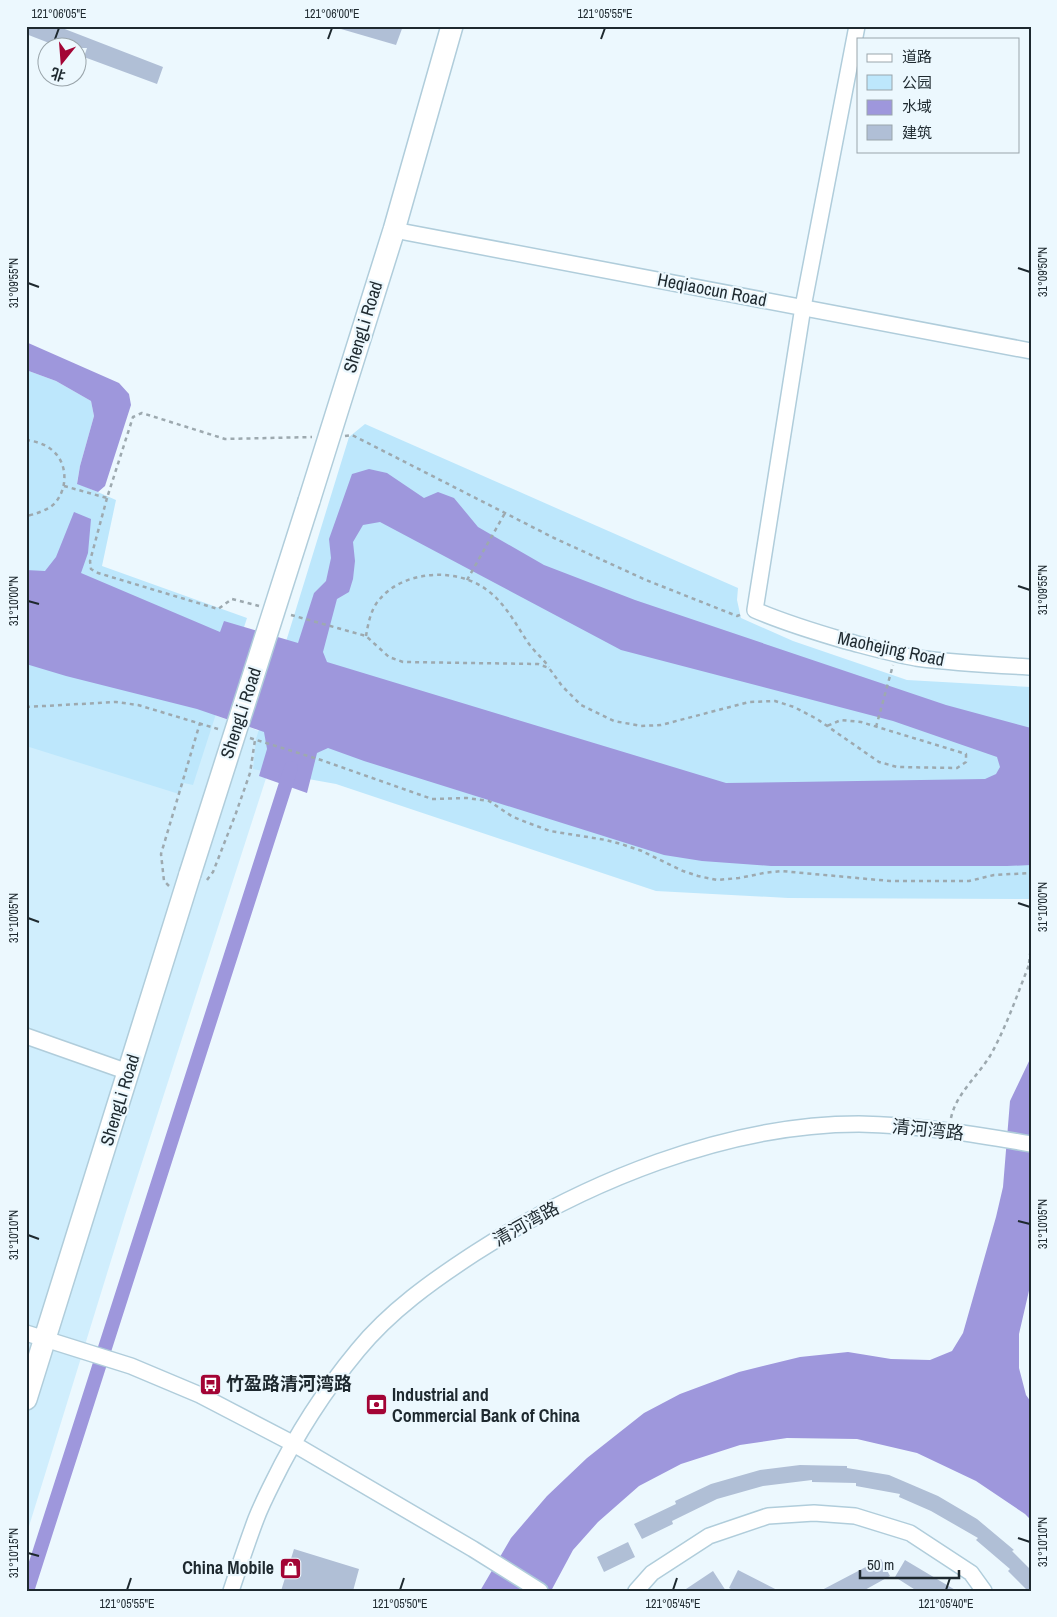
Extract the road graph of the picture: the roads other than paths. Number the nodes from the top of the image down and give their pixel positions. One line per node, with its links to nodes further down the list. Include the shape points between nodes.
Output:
1 (452, 26): 3 (main road, ShengLi Road)
2 (857, 26): 4 (street)
3 (394, 230): 4 (street, Heqiaocun Road); 8 (main road, ShengLi Road, bridge)
4 (803, 307): 5 (street, Heqiaocun Road); 6 (street, Maohejing Road, via 755,610 781,622 915,658)
5 (1031, 351)
6 (1031, 667)
7 (26, 1036): 8 (street)
8 (128, 1072): 10 (main road, ShengLi Road)
9 (1031, 1144): 12 (street, 清河湾路, via 922,1128 859,1124 815,1127 771,1133 683,1154 601,1184 508,1232 452,1268 384,1322 358,1349 322,1396)
10 (36, 1336): 11 (main road, ShengLi Road); 12 (street, via 131,1366 200,1395)
11 (26, 1399)
12 (292, 1443): 13 (street, 清河湾路, via 257,1517); 14 (street)
13 (230, 1591)
14 (540, 1591)
15 (636, 1591): 16 (street, via 652,1573 709,1536 768,1516 814,1513 855,1516 910,1534 971,1573)
16 (984, 1591)

